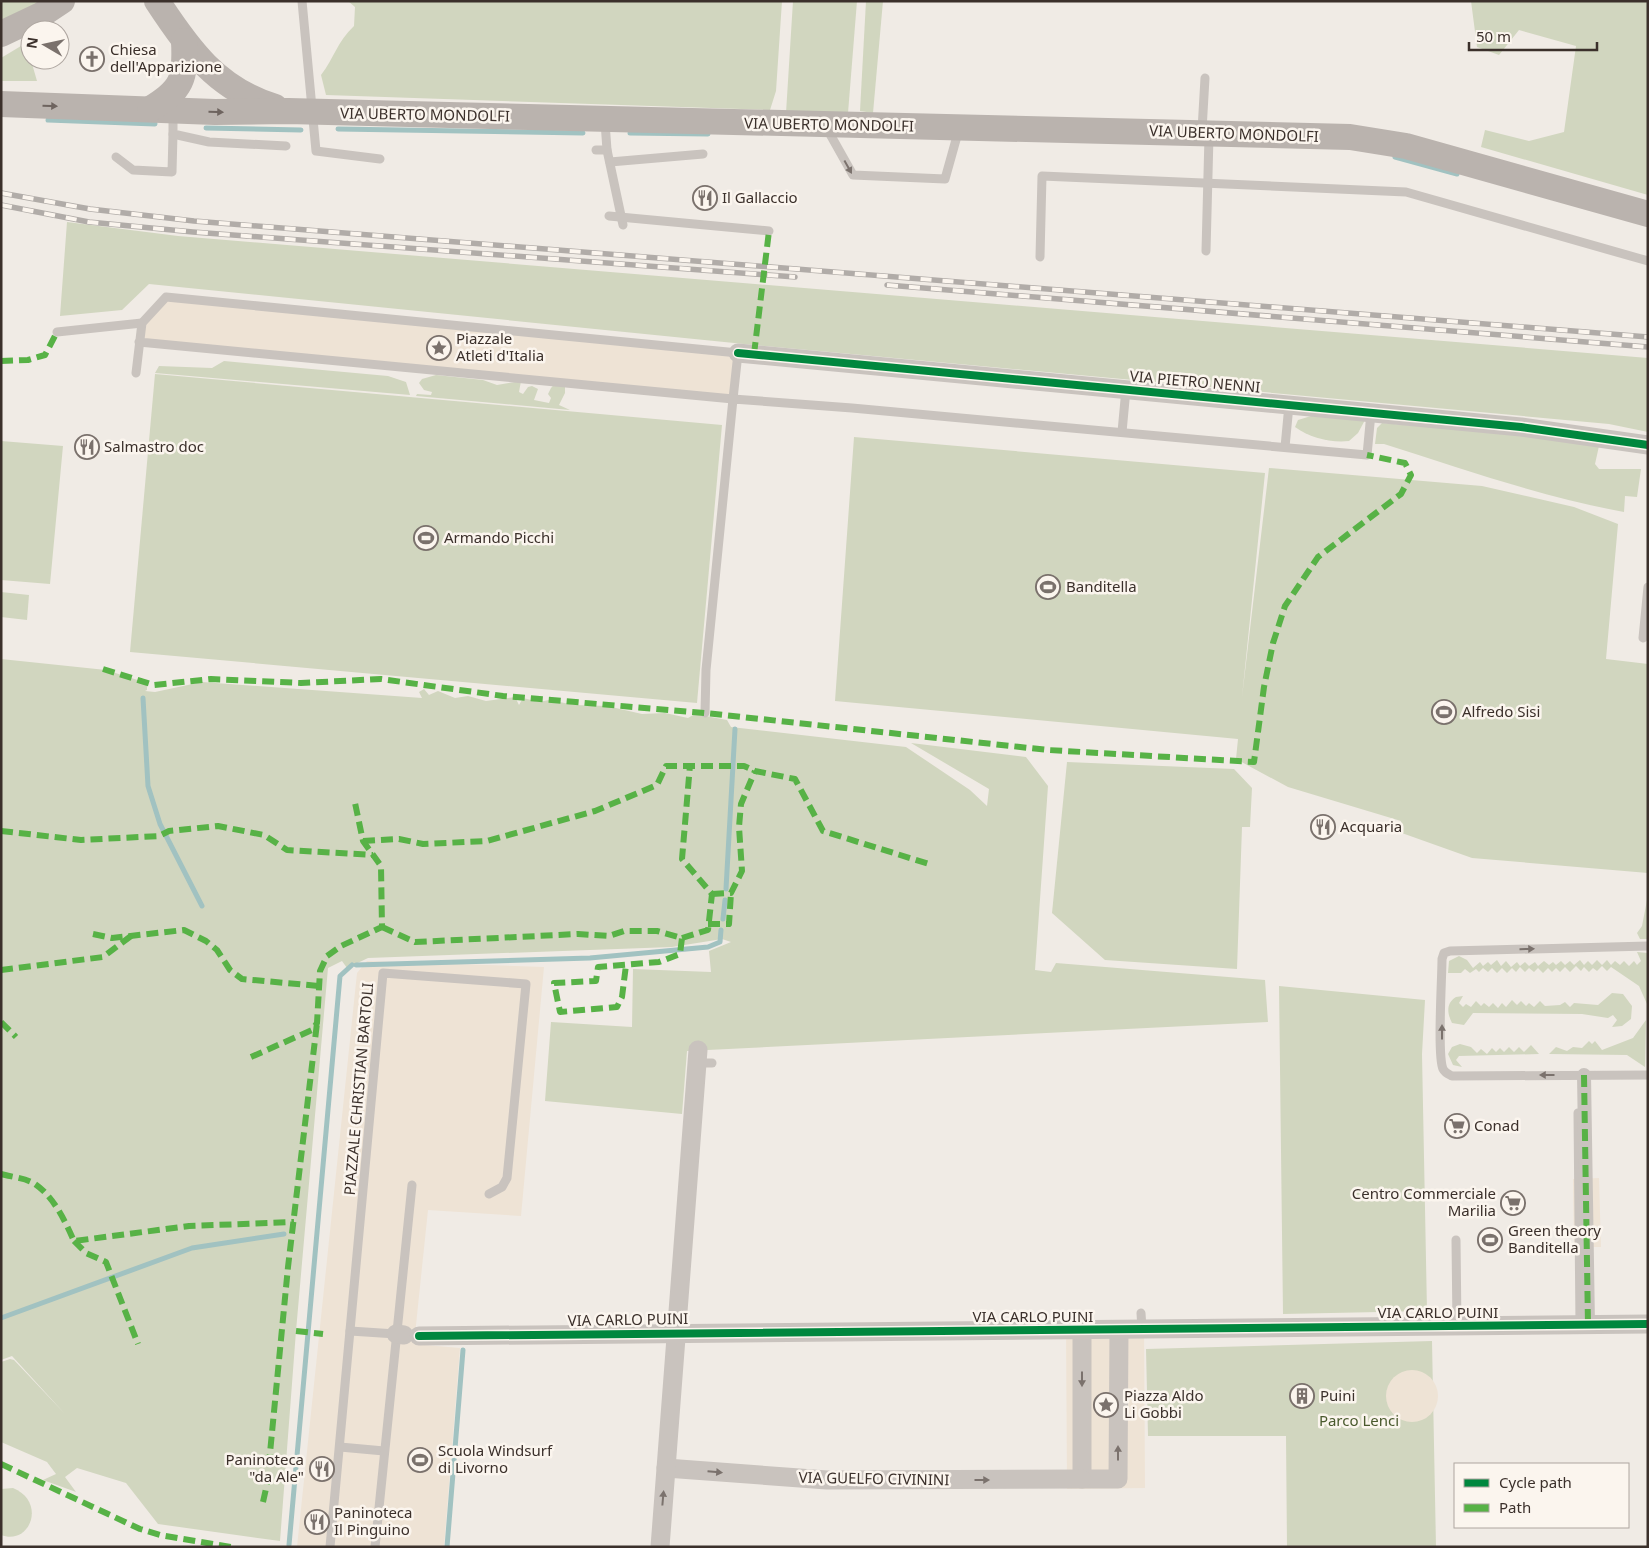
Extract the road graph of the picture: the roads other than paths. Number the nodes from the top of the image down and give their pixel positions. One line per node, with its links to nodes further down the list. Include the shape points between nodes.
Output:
1 (62, 1): 4 (main road)
2 (157, 1): 5 (main road)
3 (302, 1): 8 (lane)
4 (1, 34)
5 (184, 41): 8 (main road, via 232,89 250,98); 9 (main road, via 184,73 167,99)
6 (1205, 78): 13 (lane)
7 (1, 104): 9 (main road, VIA UBERTO MONDOLFI, one-way to 9)
8 (300, 112): 9 (main road, VIA UBERTO MONDOLFI, one-way to 8); 10 (main road, VIA UBERTO MONDOLFI); 19 (lane, via 316,151)
9 (165, 118): 14 (lane, via 209,142); 18 (lane, via 172,172 133,170)
10 (605, 119): 11 (main road, VIA UBERTO MONDOLFI); 16 (lane)
11 (825, 124): 12 (main road, VIA UBERTO MONDOLFI); 12 (lane, one-way to 12, via 853,175 945,179)
12 (959, 128): 13 (main road, VIA UBERTO MONDOLFI)
13 (1205, 133): 21 (lane); 22 (main road, VIA UBERTO MONDOLFI, via 1379,141 1496,170)
14 (286, 146)
15 (596, 150): 16 (lane)
16 (607, 150): 20 (lane)
17 (703, 154): 20 (lane)
18 (116, 157)
19 (380, 159)
20 (610, 162): 24 (lane)
21 (1208, 184): 26 (lane); 27 (lane, via 1042,176); 28 (lane, via 1406,192)
22 (1648, 214)
23 (609, 216): 24 (lane)
24 (622, 222): 25 (lane)
25 (769, 231)
26 (1206, 252)
27 (1040, 257)
28 (1648, 261)
29 (142, 324): 30 (lane); 31 (lane); 32 (lane, via 166,297)
30 (58, 332)
31 (139, 342): 33 (lane); 35 (lane)
32 (738, 353): 34 (street, VIA PIETRO NENNI); 35 (lane)
33 (136, 373)
34 (1126, 389): 36 (street, VIA PIETRO NENNI); 38 (lane)
35 (733, 399): 38 (lane); 43 (lane, via 706,670)
36 (1289, 405): 37 (street, VIA PIETRO NENNI); 40 (lane)
37 (1372, 412): 39 (street, VIA PIETRO NENNI, via 1530,428); 40 (lane, via 1367,455)
38 (1122, 432): 40 (lane)
39 (1648, 445)
40 (1285, 448)
41 (1648, 587): 42 (lane)
42 (1643, 638)
43 (705, 713)
44 (1648, 946): 46 (lane, one-way to 44, via 1452,1076 1446,1073 1442,1037 1444,953)
45 (703, 1058): 57 (street)
46 (1581, 1075): 47 (lane); 52 (street)
47 (1648, 1075)
48 (412, 1185): 58 (lane)
49 (489, 1194): 56 (lane, PIAZZALE CHRISTIAN BARTOLI, via 502,1187 507,1178 526,984 383,973)
50 (1456, 1240): 53 (lane)
51 (1648, 1324): 52 (street, VIA CARLO PUINI)
52 (1584, 1325): 53 (street, VIA CARLO PUINI)
53 (1457, 1326): 55 (street, VIA CARLO PUINI, via 1141,1321)
54 (1082, 1330): 55 (street, VIA CARLO PUINI); 57 (street, VIA CARLO PUINI); 62 (street, one-way to 62)
55 (1119, 1330): 62 (street, one-way to 55, via 1118,1479)
56 (350, 1331): 58 (lane); 59 (lane, PIAZZALE CHRISTIAN BARTOLI)
57 (677, 1333): 58 (street, VIA CARLO PUINI); 61 (street)
58 (406, 1335): 60 (lane)
59 (340, 1447): 60 (lane); 63 (lane, PIAZZALE CHRISTIAN BARTOLI)
60 (384, 1451): 64 (lane)
61 (666, 1468): 62 (street, VIA GUELFO CIVININI, one-way to 62, via 827,1480); 65 (street, one-way to 61)
62 (1082, 1479)
63 (330, 1547)
64 (375, 1547)
65 (660, 1547)

